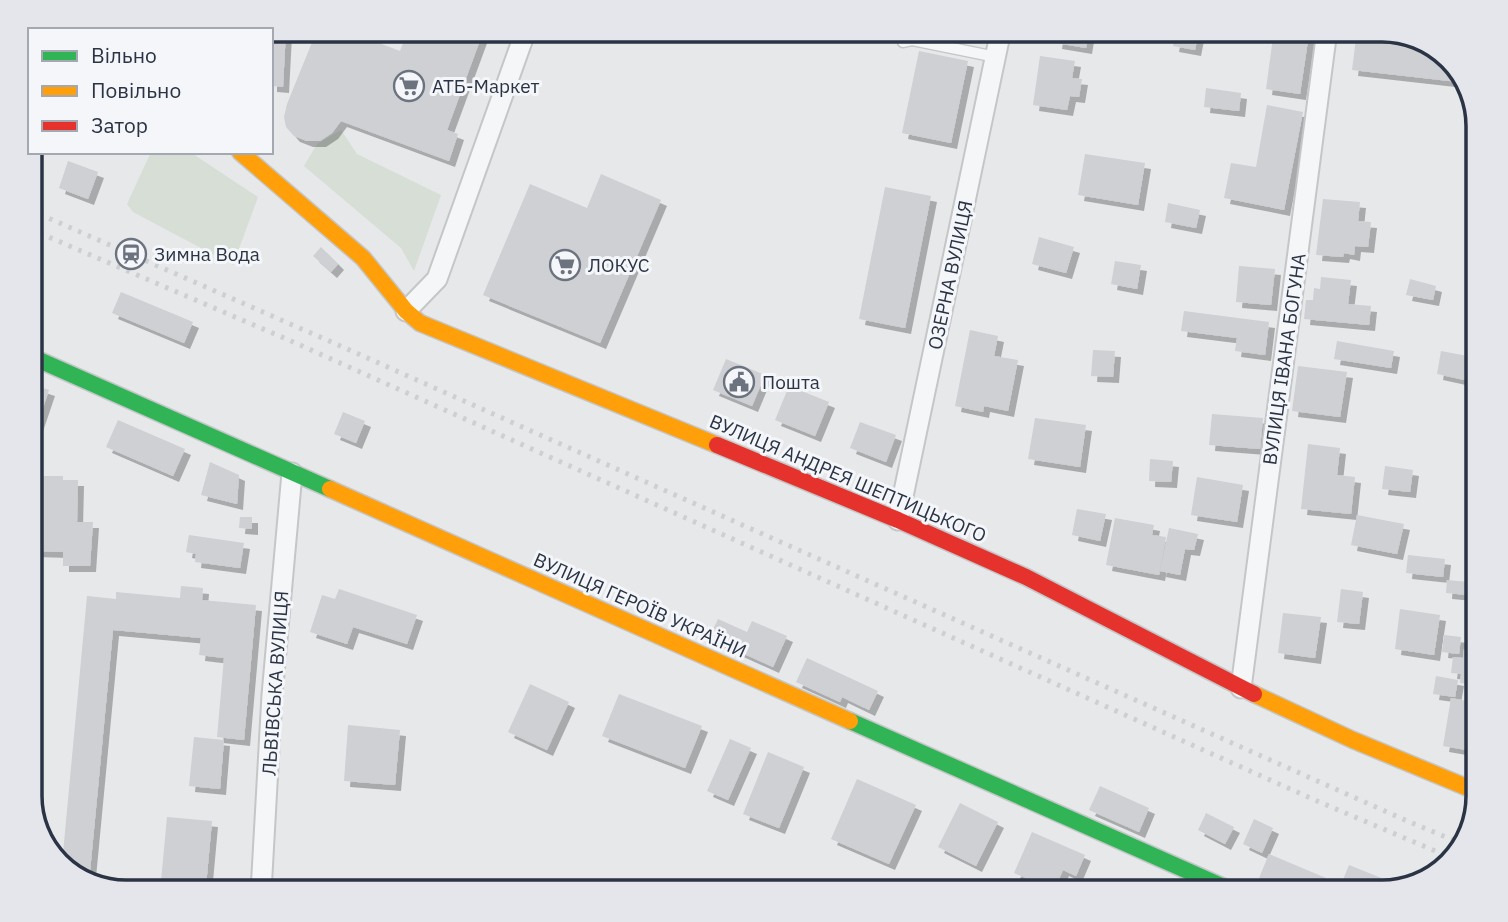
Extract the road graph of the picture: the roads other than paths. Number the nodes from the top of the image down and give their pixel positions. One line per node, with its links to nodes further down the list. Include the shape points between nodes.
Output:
1 (522, 42): 7 (street, via 437,279)
2 (922, 42): 5 (lane)
3 (999, 42): 5 (street, ОЗЕРНА ВУЛИЦЯ)
4 (1325, 42): 11 (street, ВУЛИЦЯ ІВАНА БОГУНА)
5 (996, 57): 10 (street, ОЗЕРНА ВУЛИЦЯ)
6 (247, 154): 7 (main road, ВУЛИЦЯ АНДРЕЯ ШЕПТИЦЬКОГО, via 363,258)
7 (406, 311): 10 (main road, ВУЛИЦЯ АНДРЕЯ ШЕПТИЦЬКОГО, via 420,323)
8 (42, 361): 9 (main road, ВУЛИЦЯ ГЕРОЇВ УКРАЇНИ)
9 (292, 474): 13 (street, ЛЬВІВСЬКА ВУЛИЦЯ, via 272,695); 14 (main road, ВУЛИЦЯ ГЕРОЇВ УКРАЇНИ)
10 (898, 520): 11 (main road, ВУЛИЦЯ АНДРЕЯ ШЕПТИЦЬКОГО, via 1026,577)
11 (1241, 688): 12 (main road, ВУЛИЦЯ АНДРЕЯ ШЕПТИЦЬКОГО)
12 (1466, 787)
13 (268, 880)
14 (1208, 880)

